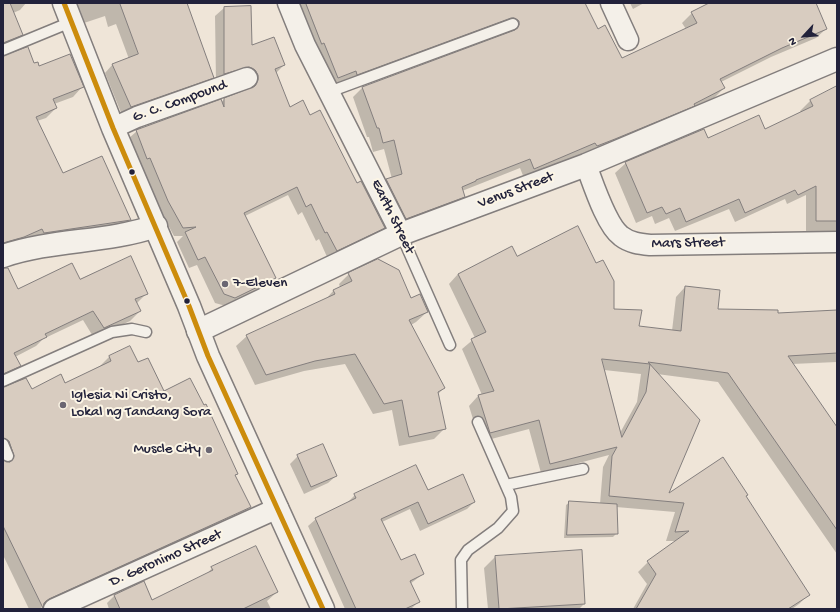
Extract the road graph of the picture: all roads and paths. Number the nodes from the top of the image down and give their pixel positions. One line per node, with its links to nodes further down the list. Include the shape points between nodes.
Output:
1 (288, 3): 9 (street, Earth Street, via 305,45)
2 (611, 3): 5 (street)
3 (67, 12): 6 (lane); 10 (street)
4 (512, 24): 9 (lane)
5 (628, 40)
6 (3, 50)
7 (837, 59): 11 (street, Venus Street)
8 (247, 78): 10 (street, G. C. Compound)
9 (329, 92): 13 (street, Earth Street)
10 (113, 128): 12 (street)
11 (586, 165): 13 (street, Venus Street); 14 (street, Mars Street, via 611,224 621,236 631,242 650,245)
12 (156, 226): 15 (street, via 126,235 32,247); 16 (street)
13 (401, 234): 16 (street, Venus Street); 18 (lane, Earth Street)
14 (837, 242)
15 (3, 256)
16 (198, 331): 25 (street)
17 (146, 332): 19 (lane, via 132,329 112,332)
18 (450, 345)
19 (3, 381)
20 (478, 422): 24 (lane)
21 (3, 444): 22 (lane)
22 (8, 456)
23 (583, 469): 24 (lane)
24 (506, 485): 28 (lane, via 513,511 498,528 468,550 461,560)
25 (278, 508): 26 (street, D. Geronimo Street); 27 (street)
26 (54, 609)
27 (323, 609)
28 (462, 609)

